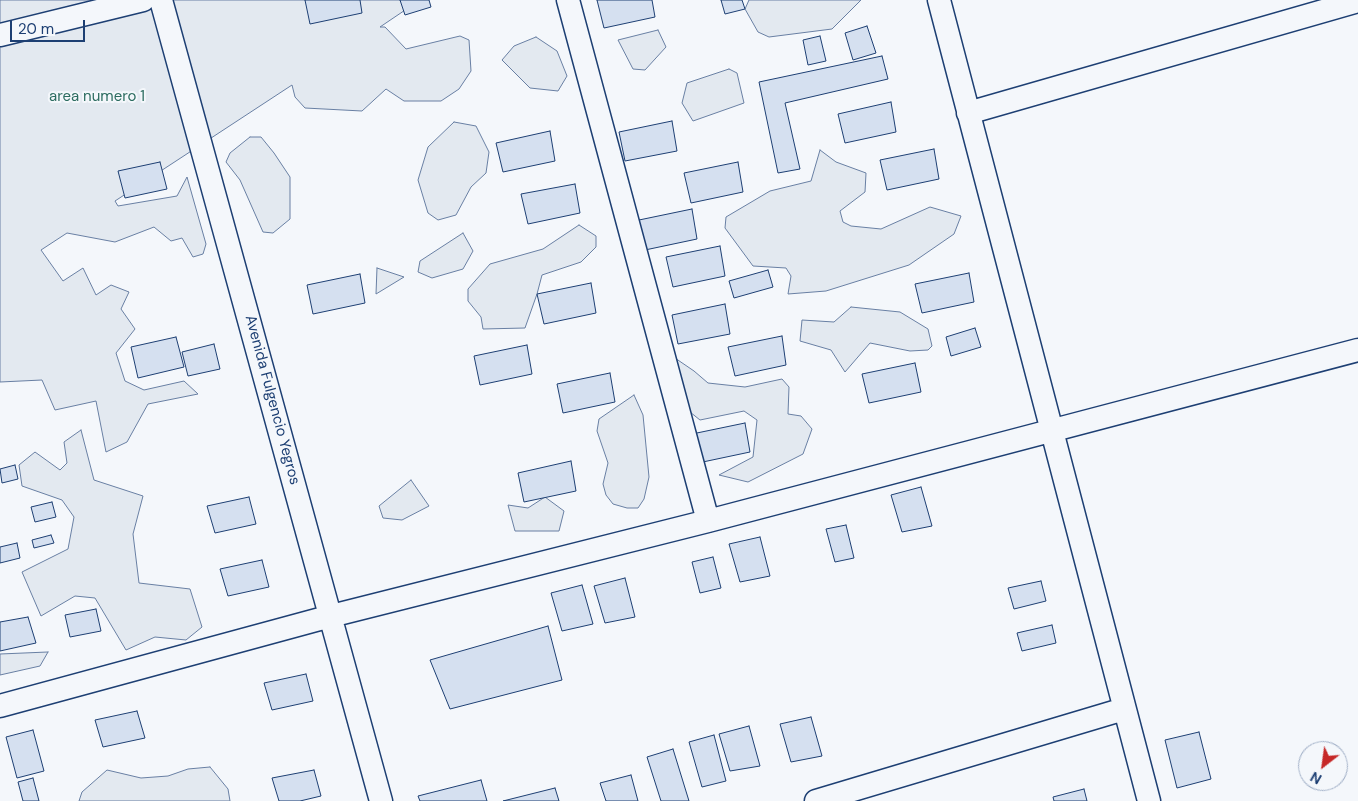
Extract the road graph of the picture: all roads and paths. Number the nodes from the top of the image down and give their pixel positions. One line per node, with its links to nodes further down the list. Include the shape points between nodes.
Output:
1 (143, 0): 6 (street)
2 (161, 0): 11 (street, Avenida Fulgencio Yegros)
3 (568, 0): 10 (street)
4 (938, 0): 7 (street)
5 (1358, 1): 7 (street)
6 (0, 35)
7 (968, 112): 9 (street)
8 (1358, 350): 9 (street)
9 (1051, 431): 10 (street); 13 (street)
10 (708, 521): 11 (street)
11 (331, 616): 12 (street); 14 (street, Avenida Fulgencio Yegros)
12 (0, 706)
13 (1124, 709): 15 (street); 16 (street)
14 (381, 801)
15 (816, 801)
16 (1148, 801)

